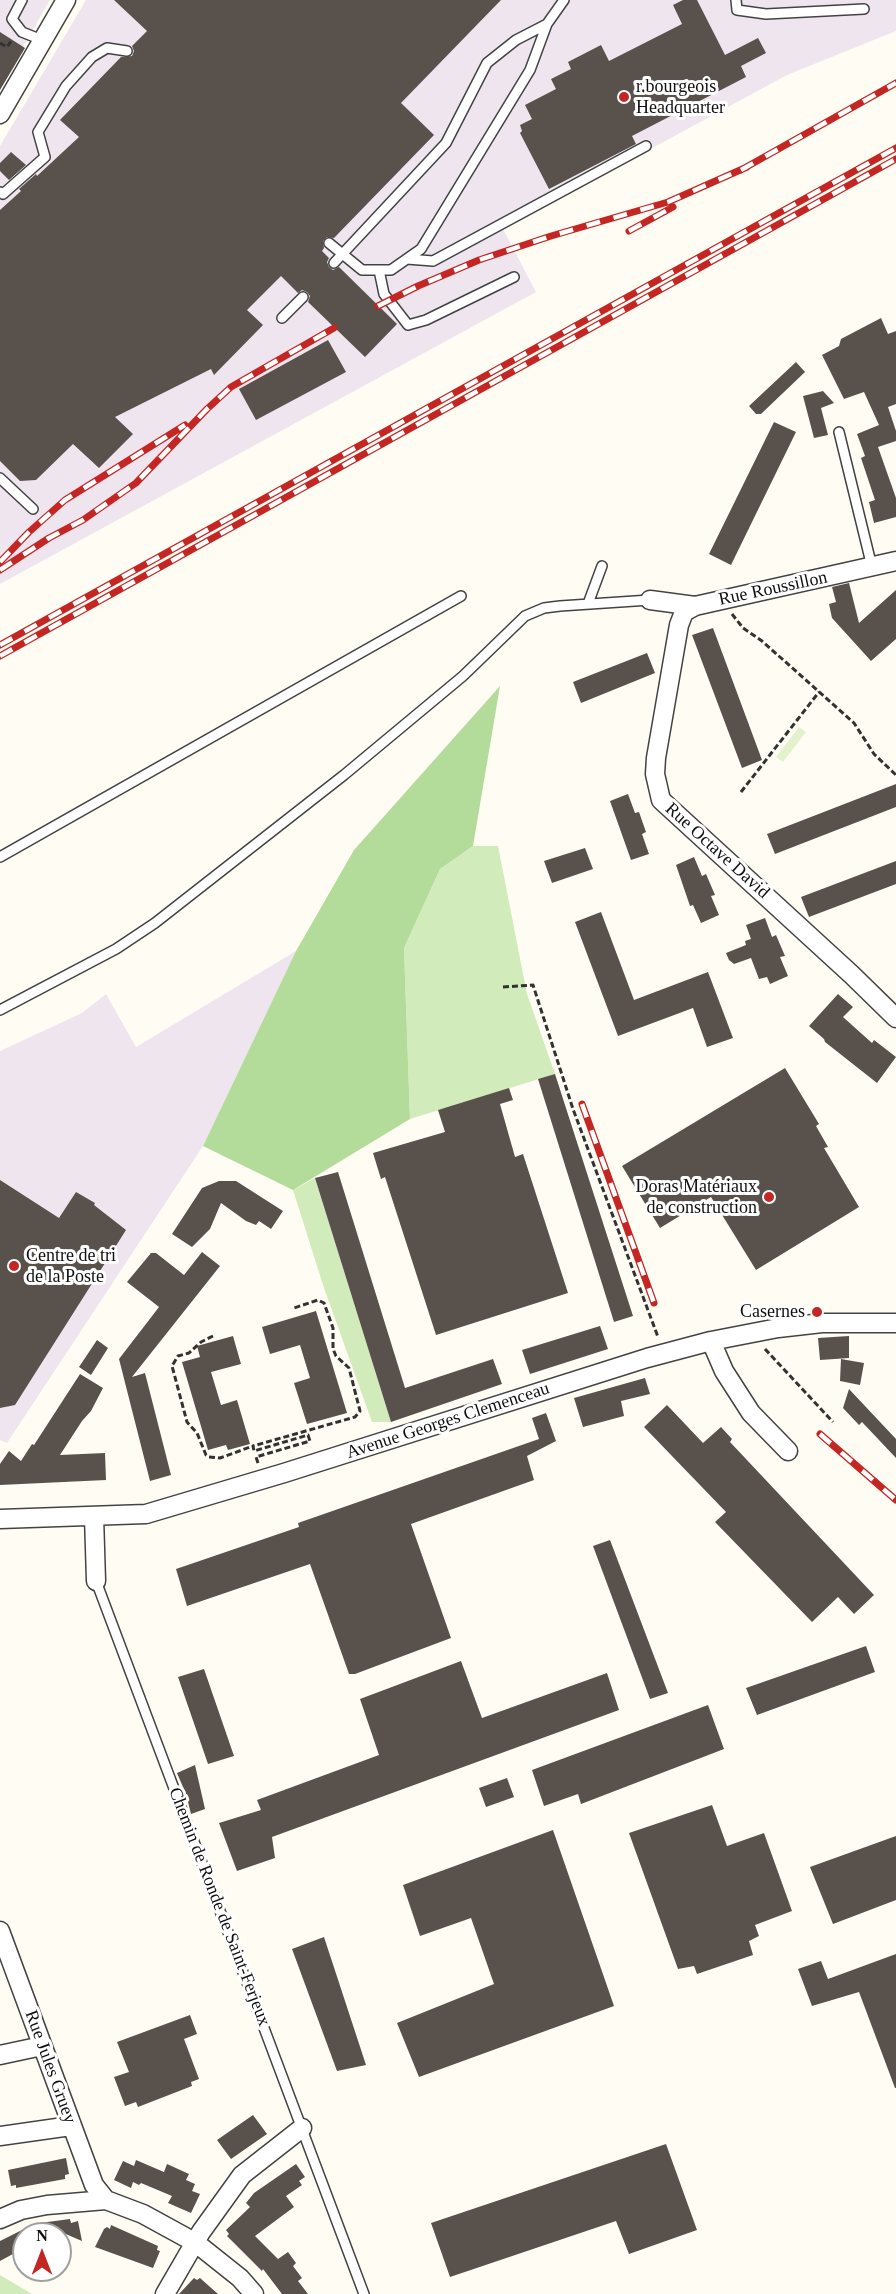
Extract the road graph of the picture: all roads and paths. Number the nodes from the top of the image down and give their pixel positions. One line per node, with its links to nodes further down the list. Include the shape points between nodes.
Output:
1 (22, 0): 7 (lane, via 12,19 22,32)
2 (66, 0): 7 (street)
3 (564, 0): 6 (lane)
4 (736, 0): 5 (lane, via 738,10 766,14)
5 (864, 9)
6 (547, 24): 13 (lane, via 516,40 487,63 446,143); 14 (lane, via 530,70 422,249)
7 (42, 40): 9 (street)
8 (128, 51): 11 (lane, via 107,48 92,57 66,86 38,132 45,157 3,194)
9 (0, 114)
10 (646, 146): 14 (lane, via 433,261)
11 (0, 192)
12 (329, 243): 13 (lane)
13 (342, 254): 15 (lane); 16 (lane, via 362,270)
14 (407, 259): 16 (lane, via 391,270)
15 (334, 263)
16 (379, 270): 17 (lane, via 384,294 408,325)
17 (514, 277)
18 (303, 297): 19 (lane)
19 (282, 318)
20 (839, 432): 25 (lane)
21 (0, 478): 22 (lane)
22 (33, 510)
23 (896, 561): 25 (street, Rue Roussillon)
24 (602, 566): 29 (lane)
25 (872, 567): 27 (street, Rue Roussillon)
26 (461, 596): 35 (lane)
27 (729, 599): 31 (street, Rue Roussillon); 32 (path, via 732,613 743,628)
28 (650, 600): 29 (lane); 30 (lane); 31 (street, Rue Roussillon)
29 (589, 601): 30 (lane)
30 (560, 606): 37 (lane, via 525,616 463,676 344,775 155,923 116,949)
31 (695, 606): 38 (street, Rue Octave David, via 684,612 679,625 656,758 661,800)
32 (819, 692): 33 (path, via 854,723 874,754); 34 (path)
33 (896, 775)
34 (741, 792)
35 (0, 857)
36 (503, 987): 44 (path, via 533,985 573,1109)
37 (0, 1010)
38 (896, 1018)
39 (294, 1308): 46 (path, via 318,1300 324,1303 333,1328 333,1349 349,1368 360,1409 355,1417)
40 (896, 1323): 41 (street, Avenue Georges Clemenceau, via 822,1323)
41 (750, 1333): 43 (street, Avenue Georges Clemenceau); 45 (path)
42 (213, 1336): 46 (path, via 178,1356 172,1365 187,1422 197,1433 206,1455 220,1458)
43 (711, 1341): 44 (street, Avenue Georges Clemenceau); 48 (street, via 724,1371 751,1413)
44 (664, 1353): 51 (street, Avenue Georges Clemenceau, via 146,1514)
45 (833, 1422)
46 (281, 1440): 47 (path); 47 (path, via 308,1435 310,1441)
47 (284, 1449): 49 (path); 50 (path, via 256,1457)
48 (788, 1451)
49 (286, 1457)
50 (258, 1466)
51 (94, 1516): 52 (street, Avenue Georges Clemenceau); 53 (street, Chemin de Ronde de Saint-Ferjeux)
52 (0, 1519)
53 (96, 1581): 58 (lane, Chemin de Ronde de Saint-Ferjeux)
54 (0, 1931): 55 (street, Rue Jules Gruey)
55 (42, 2046): 56 (street); 57 (street, Rue Jules Gruey)
56 (0, 2055)
57 (71, 2126): 59 (street); 60 (street, Rue Jules Gruey, via 94,2185)
58 (302, 2128): 62 (street, via 242,2175); 65 (lane, Chemin de Ronde de Saint-Ferjeux)
59 (0, 2136)
60 (106, 2200): 61 (street, via 47,2205); 62 (street)
61 (0, 2219)
62 (196, 2242): 63 (street); 64 (street)
63 (165, 2294)
64 (254, 2294)
65 (364, 2294)

